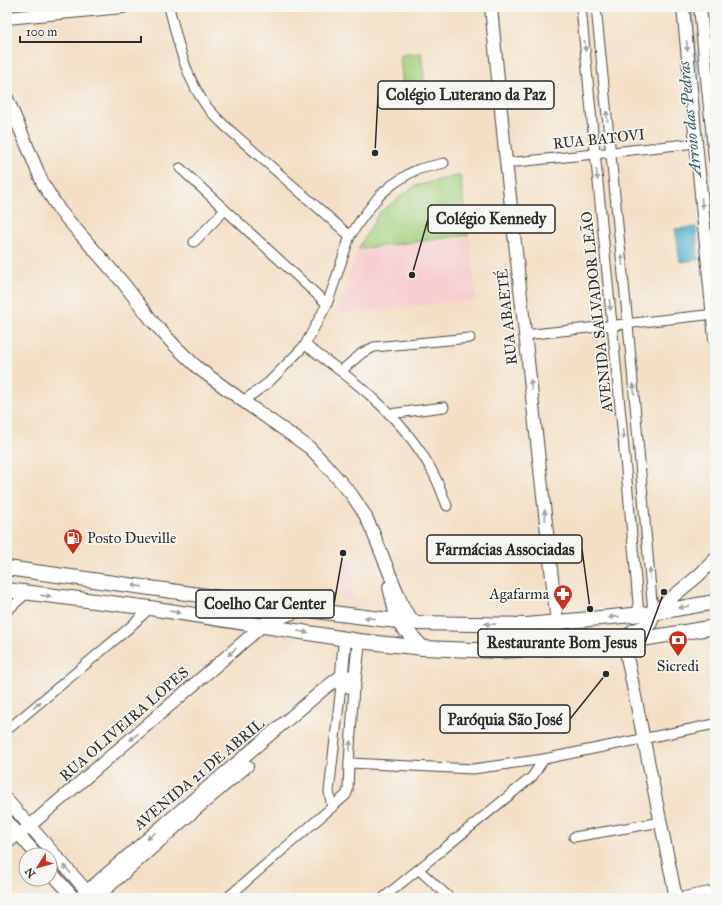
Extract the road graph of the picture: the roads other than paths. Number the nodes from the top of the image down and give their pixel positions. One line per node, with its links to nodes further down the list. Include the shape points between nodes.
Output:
1 (123, 7): 8 (street)
2 (169, 7): 20 (street, via 185,65 208,107 224,125)
3 (491, 7): 17 (street, RUA ABAETÉ)
4 (581, 7): 14 (street, AVENIDA SALVADOR LEÃO, one-way to 14)
5 (596, 7): 13 (street, AVENIDA SALVADOR LEÃO, one-way to 5)
6 (683, 7): 12 (street, one-way to 12)
7 (700, 7): 9 (street)
8 (7, 18)
9 (709, 42): 11 (street)
10 (7, 98): 31 (street, via 43,184 60,211 175,346 198,368)
11 (714, 141): 15 (street)
12 (696, 143): 13 (street, RUA BATOVI); 23 (street, one-way to 23)
13 (611, 152): 14 (street, RUA BATOVI); 24 (street, AVENIDA SALVADOR LEÃO, one-way to 13)
14 (595, 154): 17 (street, RUA BATOVI); 25 (street, AVENIDA SALVADOR LEÃO, one-way to 25)
15 (715, 159)
16 (444, 163): 20 (street, via 419,169 393,184 362,218)
17 (506, 163): 26 (street, RUA ABAETÉ)
18 (180, 168): 19 (street)
19 (226, 210): 21 (street); 22 (street)
20 (350, 236): 22 (street)
21 (194, 242)
22 (327, 304): 29 (street)
23 (714, 314): 24 (street); 28 (street)
24 (628, 324): 25 (street); 34 (street, AVENIDA SALVADOR LEÃO, one-way to 24)
25 (612, 326): 26 (street); 35 (street, AVENIDA SALVADOR LEÃO, one-way to 35)
26 (525, 335): 50 (street, RUA ABAETÉ, one-way to 26)
27 (470, 338): 30 (street, via 374,347)
28 (715, 339)
29 (305, 345): 30 (street); 31 (street, via 268,383)
30 (341, 370): 33 (street)
31 (243, 401): 37 (street, via 310,448 325,464 365,515)
32 (444, 407): 33 (street)
33 (389, 414): 36 (street, via 417,446 431,469)
34 (642, 482): 35 (street); 46 (street, AVENIDA SALVADOR LEÃO, one-way to 34)
35 (628, 484): 47 (street, AVENIDA SALVADOR LEÃO)
36 (447, 506)
37 (381, 550): 48 (street); 49 (street, via 404,609)
38 (715, 559): 46 (street)
39 (7, 568): 44 (main road, one-way to 39)
40 (7, 590): 41 (main road)
41 (27, 593): 43 (main road, one-way to 43); 45 (street)
42 (715, 602): 46 (main road, one-way to 46)
43 (150, 608): 51 (main road, one-way to 51); 60 (street, one-way to 43)
44 (300, 609): 48 (main road, one-way to 44); 51 (main road)
45 (7, 611)
46 (653, 613): 47 (main road); 54 (main road, via 650,623 634,631)
47 (639, 615): 50 (main road, one-way to 50)
48 (397, 622): 49 (main road); 55 (main road)
49 (414, 622): 50 (main road, one-way to 49, via 527,625)
50 (557, 623): 56 (main road, via 556,630 541,640 510,644)
51 (262, 626): 53 (main road, one-way to 53); 68 (street, RUA OLIVEIRA LOPES, one-way to 68)
52 (715, 627): 54 (main road)
53 (352, 640): 55 (main road); 57 (street); 58 (street)
54 (624, 642): 56 (main road); 61 (street)
55 (423, 648): 56 (main road)
56 (499, 651)
57 (341, 681): 58 (street); 65 (street, via 329,792); 76 (street, AVENIDA 21 DE ABRIL)
58 (355, 682): 63 (street, one-way to 58)
59 (715, 724): 61 (street)
60 (7, 730)
61 (643, 738): 62 (street); 67 (street)
62 (544, 759): 63 (street, via 473,770); 73 (street, via 532,777)
63 (349, 763): 65 (street, via 348,790)
64 (7, 800): 68 (street)
65 (332, 807): 78 (street)
66 (7, 821): 69 (street)
67 (661, 822): 70 (street); 81 (street)
68 (30, 826): 69 (street, RUA OLIVEIRA LOPES); 76 (street, one-way to 68)
69 (19, 835): 71 (street, RUA OLIVEIRA LOPES); 72 (street)
70 (574, 837)
71 (7, 845)
72 (30, 847)
73 (419, 870): 79 (street); 80 (street)
74 (58, 879): 77 (street)
75 (715, 892): 82 (street)
76 (89, 896)
77 (74, 898)
78 (227, 898)
79 (383, 898)
80 (450, 898)
81 (676, 898)
82 (684, 898)

